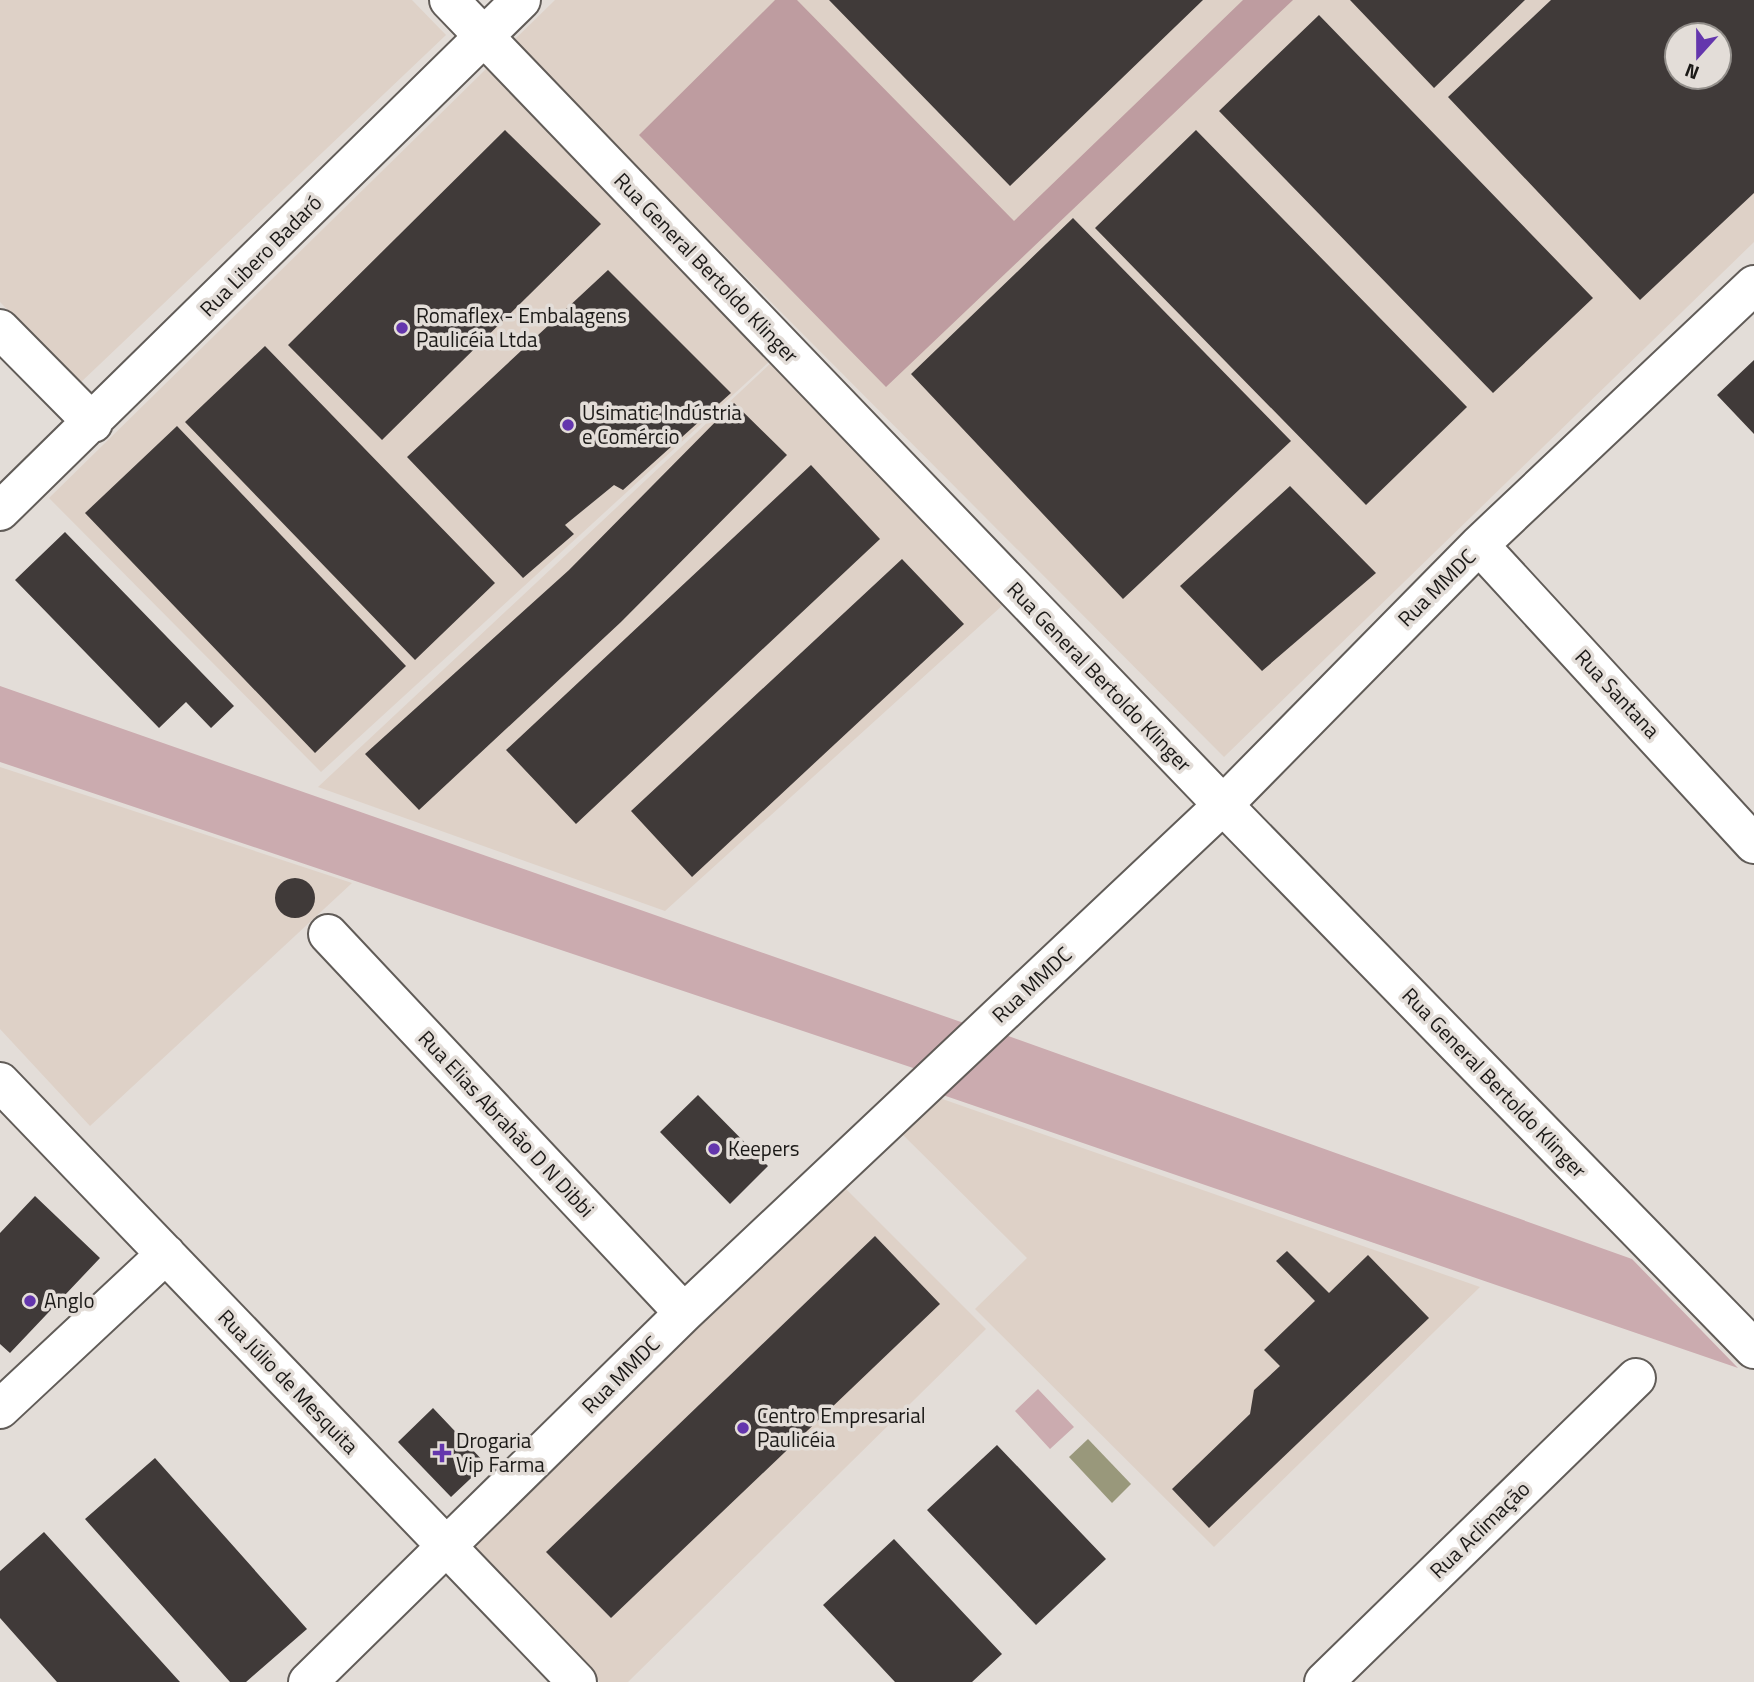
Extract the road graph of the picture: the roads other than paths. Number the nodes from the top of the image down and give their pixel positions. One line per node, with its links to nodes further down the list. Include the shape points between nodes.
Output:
1 (449, 0): 3 (street, Rua General Bertoldo Klinger)
2 (521, 0): 3 (street, Rua Libero Badaró)
3 (484, 36): 6 (street, Rua Libero Badaró); 9 (street, Rua General Bertoldo Klinger)
4 (1750, 298): 8 (street, Rua MMDC)
5 (0, 329): 6 (street)
6 (93, 423): 7 (street, Rua Libero Badaró)
7 (0, 511)
8 (1479, 545): 9 (street, Rua MMDC); 10 (street, Rua Santana)
9 (1223, 806): 14 (street, Rua MMDC); 15 (street, Rua General Bertoldo Klinger)
10 (1754, 844)
11 (327, 934): 14 (street, Rua Elias Abrahão D N Dibbi)
12 (0, 1082): 13 (street, Rua Júlio de Mesquita)
13 (166, 1254): 17 (street); 18 (street, Rua Júlio de Mesquita)
14 (684, 1313): 18 (street, Rua MMDC)
15 (1754, 1349)
16 (1636, 1378): 21 (street, Rua Aclimação)
17 (0, 1409)
18 (447, 1549): 19 (street, Rua MMDC); 20 (street, Rua Júlio de Mesquita)
19 (308, 1682)
20 (577, 1682)
21 (1324, 1682)

